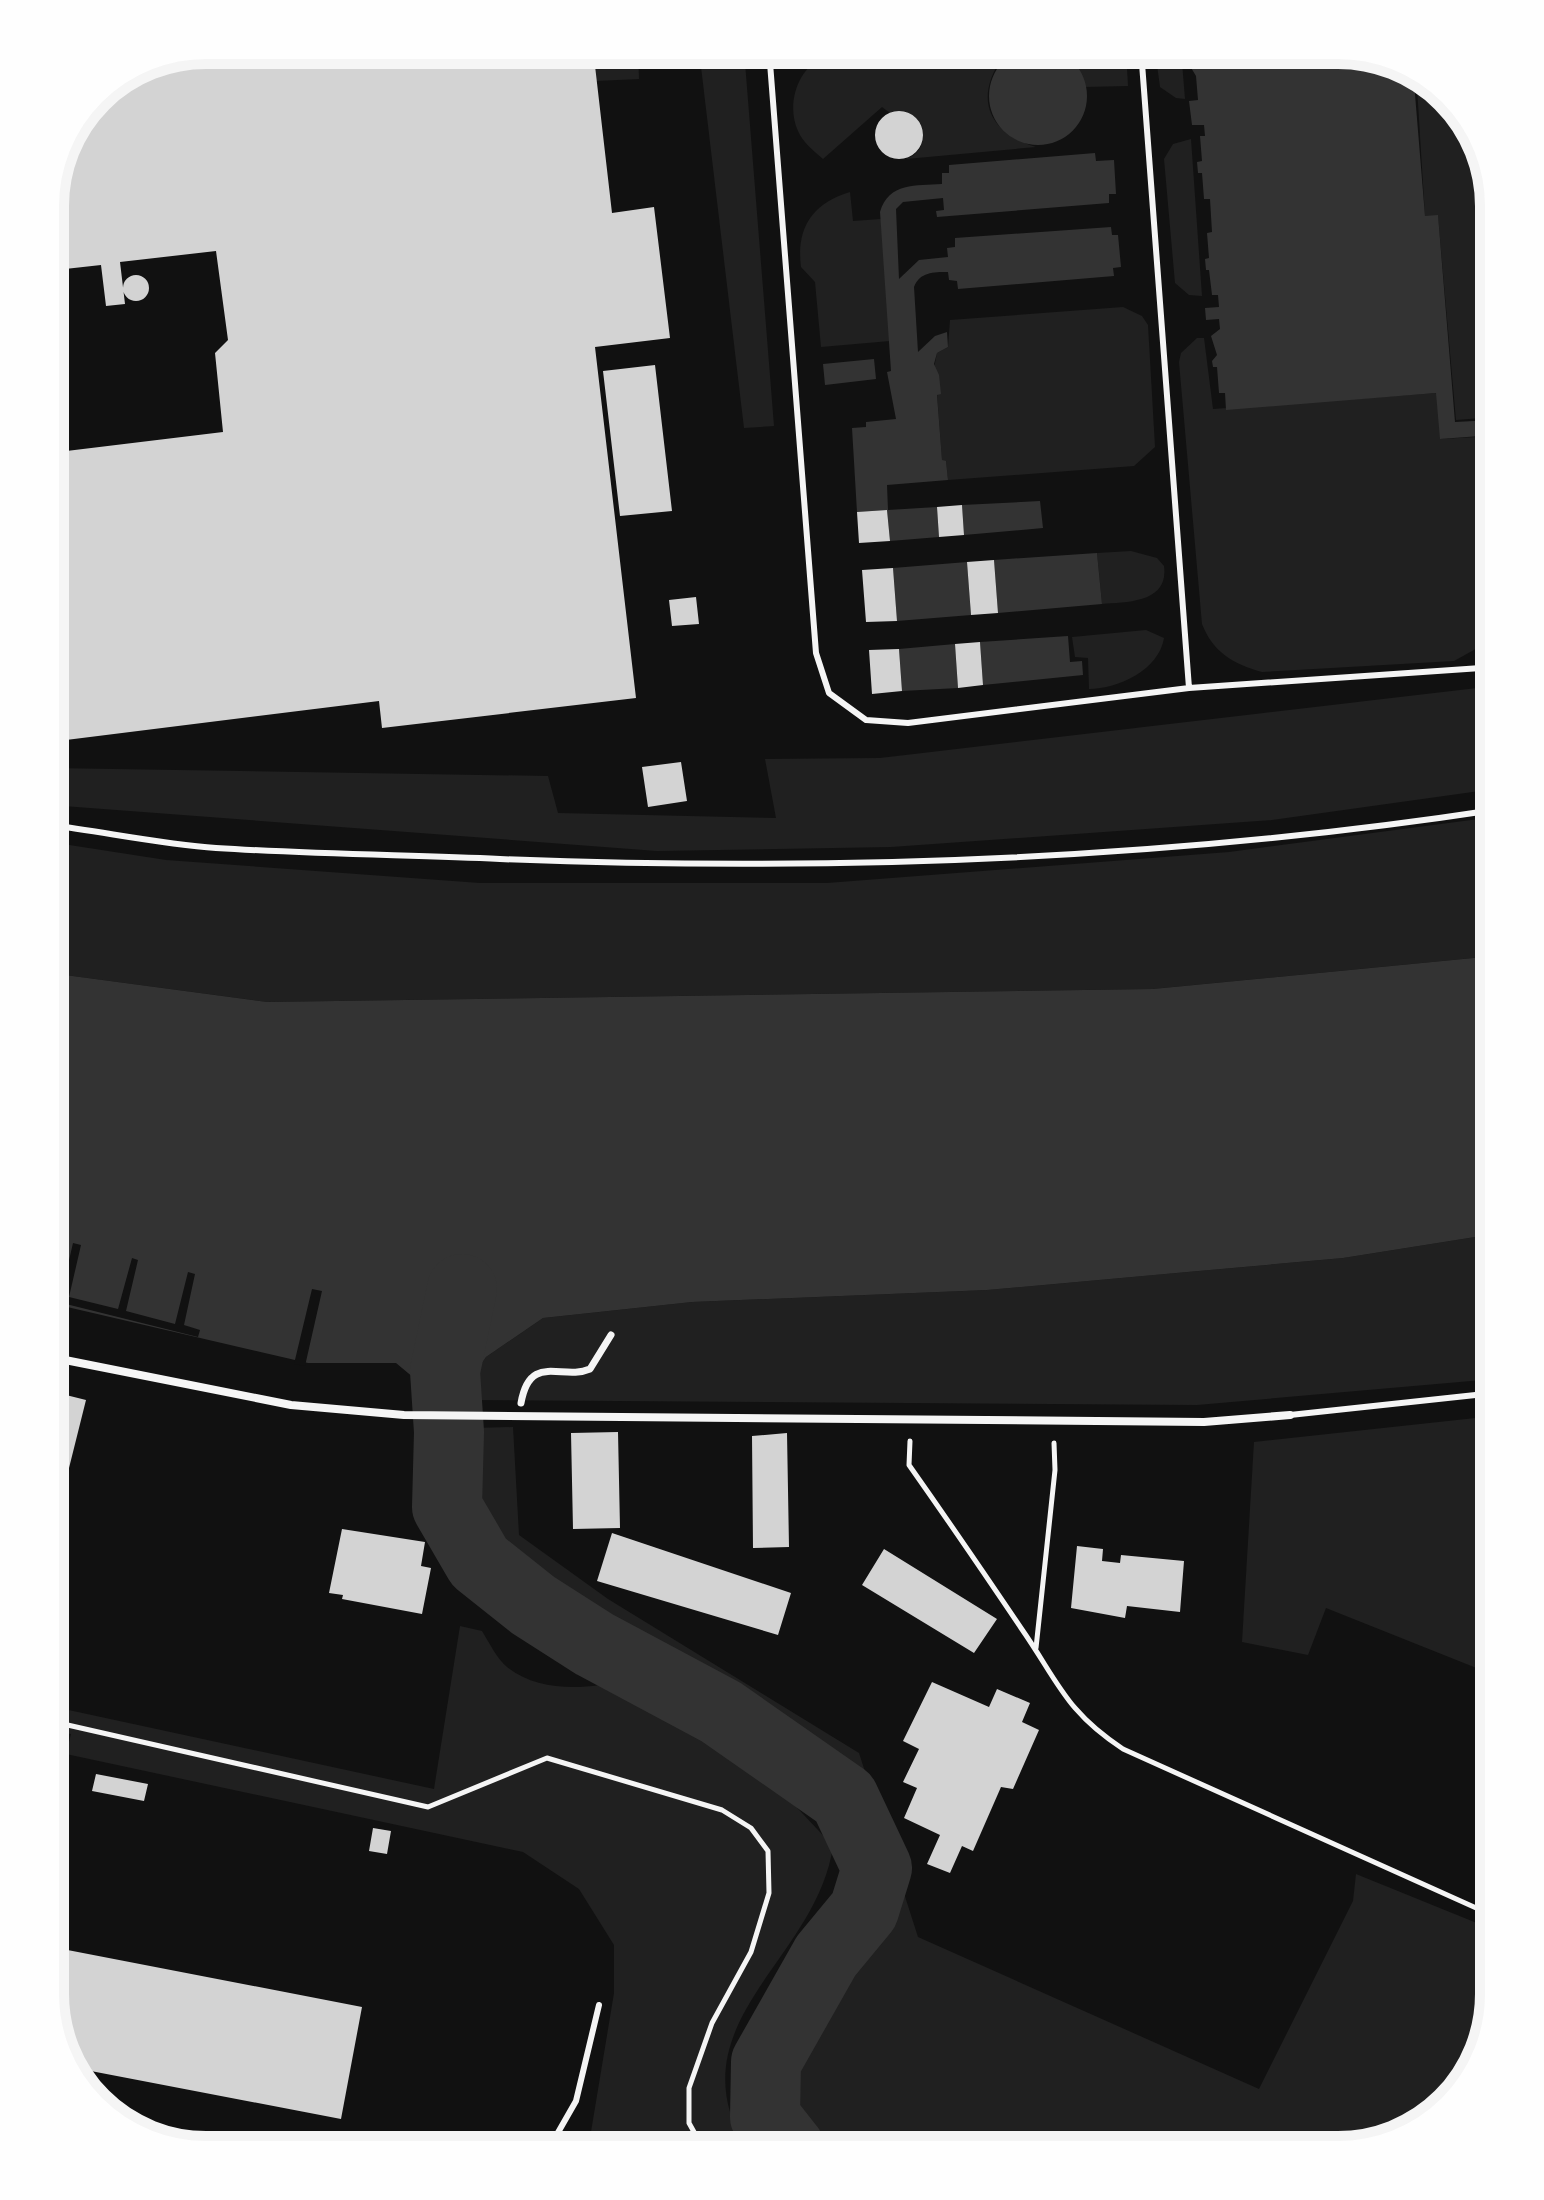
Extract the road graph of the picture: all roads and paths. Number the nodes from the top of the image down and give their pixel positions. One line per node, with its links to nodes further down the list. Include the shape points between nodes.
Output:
1 (770, 64): 4 (lane, via 816,653 829,693 866,720 908,723)
2 (1142, 64): 4 (lane)
3 (1480, 668): 4 (lane)
4 (1189, 688)
5 (1480, 812): 6 (lane, via 1176,846 957,860 710,866 213,848)
6 (64, 827)
7 (611, 1335): 10 (street, via 590,1369 572,1374 543,1371 523,1391)
8 (64, 1360): 12 (street, via 291,1405 404,1415)
9 (1480, 1395): 11 (lane)
10 (521, 1403)
11 (1290, 1415): 13 (street, via 1204,1422)
12 (910, 1420): 13 (street); 14 (path, via 909,1465)
13 (1053, 1421): 14 (path, via 1055,1470)
14 (1036, 1649): 16 (path, via 1064,1699 1123,1749)
15 (64, 1724): 19 (path, via 428,1807 547,1758 694,1800 751,1828 768,1851 769,1893 751,1952 712,2023 689,2088 689,2123)
16 (1480, 1910)
17 (599, 2005): 18 (lane, via 576,2101)
18 (556, 2136)
19 (696, 2136)

